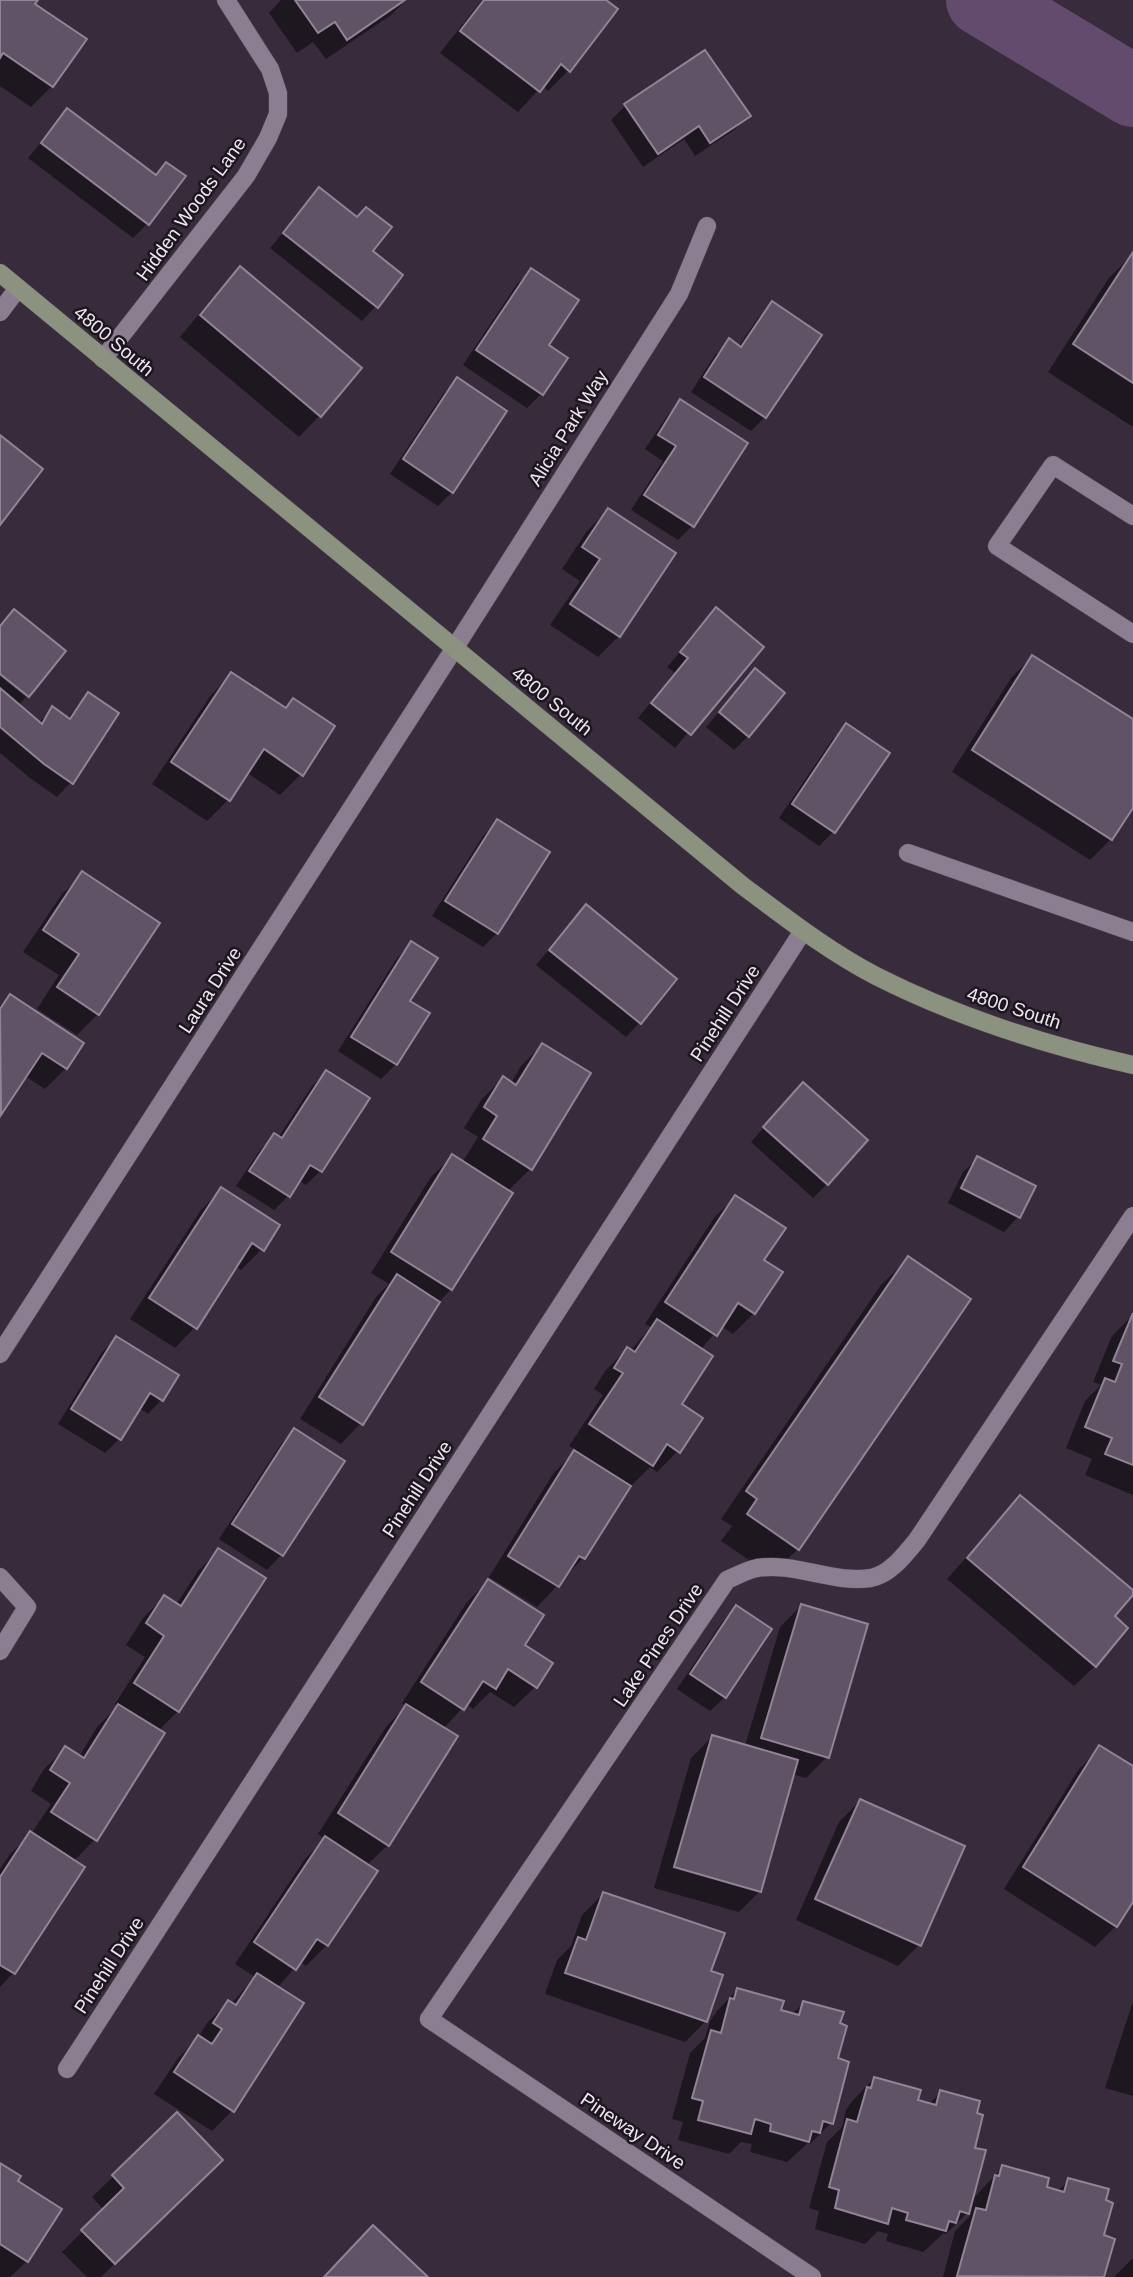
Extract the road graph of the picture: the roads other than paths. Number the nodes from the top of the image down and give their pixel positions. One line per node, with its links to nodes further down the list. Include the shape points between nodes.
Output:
1 (226, 0): 6 (street, Hidden Woods Lane, via 270,69 278,93 278,114 246,176)
2 (707, 226): 9 (street, Alicia Park Way, via 679,294)
3 (0, 273): 4 (street, 4800 South)
4 (18, 288): 5 (street); 6 (street, 4800 South)
5 (0, 312)
6 (103, 359): 9 (street, 4800 South)
7 (1133, 516): 8 (street, via 1053,465 998,546)
8 (1133, 634)
9 (454, 649): 11 (street, 4800 South); 15 (street, Laura Drive)
10 (908, 853): 12 (street)
11 (803, 931): 13 (street, 4800 South, via 875,975 949,1009 1021,1036); 19 (street, Pinehill Drive)
12 (1133, 932)
13 (1133, 1065)
14 (1133, 1216): 18 (street, Lake Pines Drive, via 917,1540 896,1564 873,1578 844,1578 788,1567 755,1568 727,1580)
15 (0, 1354)
16 (0, 1577): 17 (street, via 27,1607)
17 (0, 1651)
18 (429, 2019): 20 (street, Pineway Drive)
19 (66, 2069)
20 (812, 2277)

